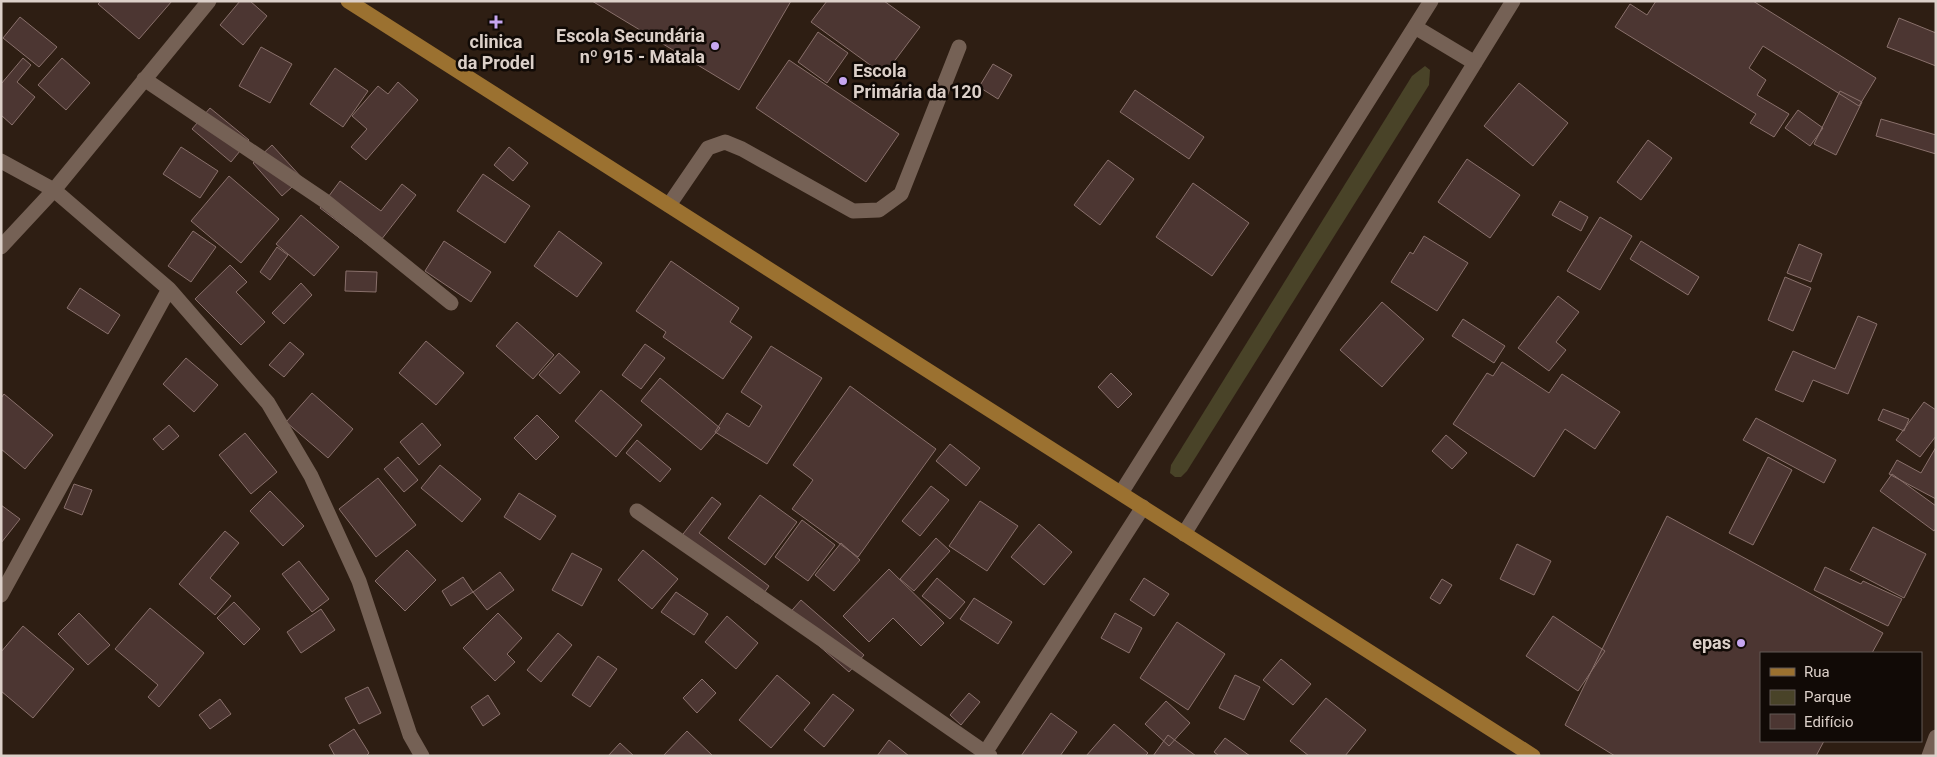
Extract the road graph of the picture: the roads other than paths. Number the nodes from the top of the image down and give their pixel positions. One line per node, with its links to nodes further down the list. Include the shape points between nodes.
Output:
1 (209, 1): 8 (street)
2 (348, 1): 11 (main road)
3 (1431, 1): 5 (street)
4 (1513, 1): 7 (street)
5 (1415, 27): 7 (street); 15 (street)
6 (959, 47): 11 (street, via 901,194 879,210 853,211 725,142 708,148)
7 (1475, 63): 18 (street)
8 (144, 79): 10 (street); 14 (street, via 325,201)
9 (1, 162): 10 (street)
10 (54, 190): 12 (street); 13 (street)
11 (669, 205): 15 (main road)
12 (1, 247)
13 (169, 289): 19 (street); 22 (street, via 268,404 311,476 360,581 410,735)
14 (451, 303)
15 (1121, 493): 16 (main road)
16 (1143, 507): 18 (main road); 21 (street)
17 (638, 511): 21 (street)
18 (1184, 534): 23 (main road)
19 (1, 595)
20 (1936, 737): 24 (street)
21 (986, 755)
22 (422, 756)
23 (1533, 756)
24 (1929, 756)

